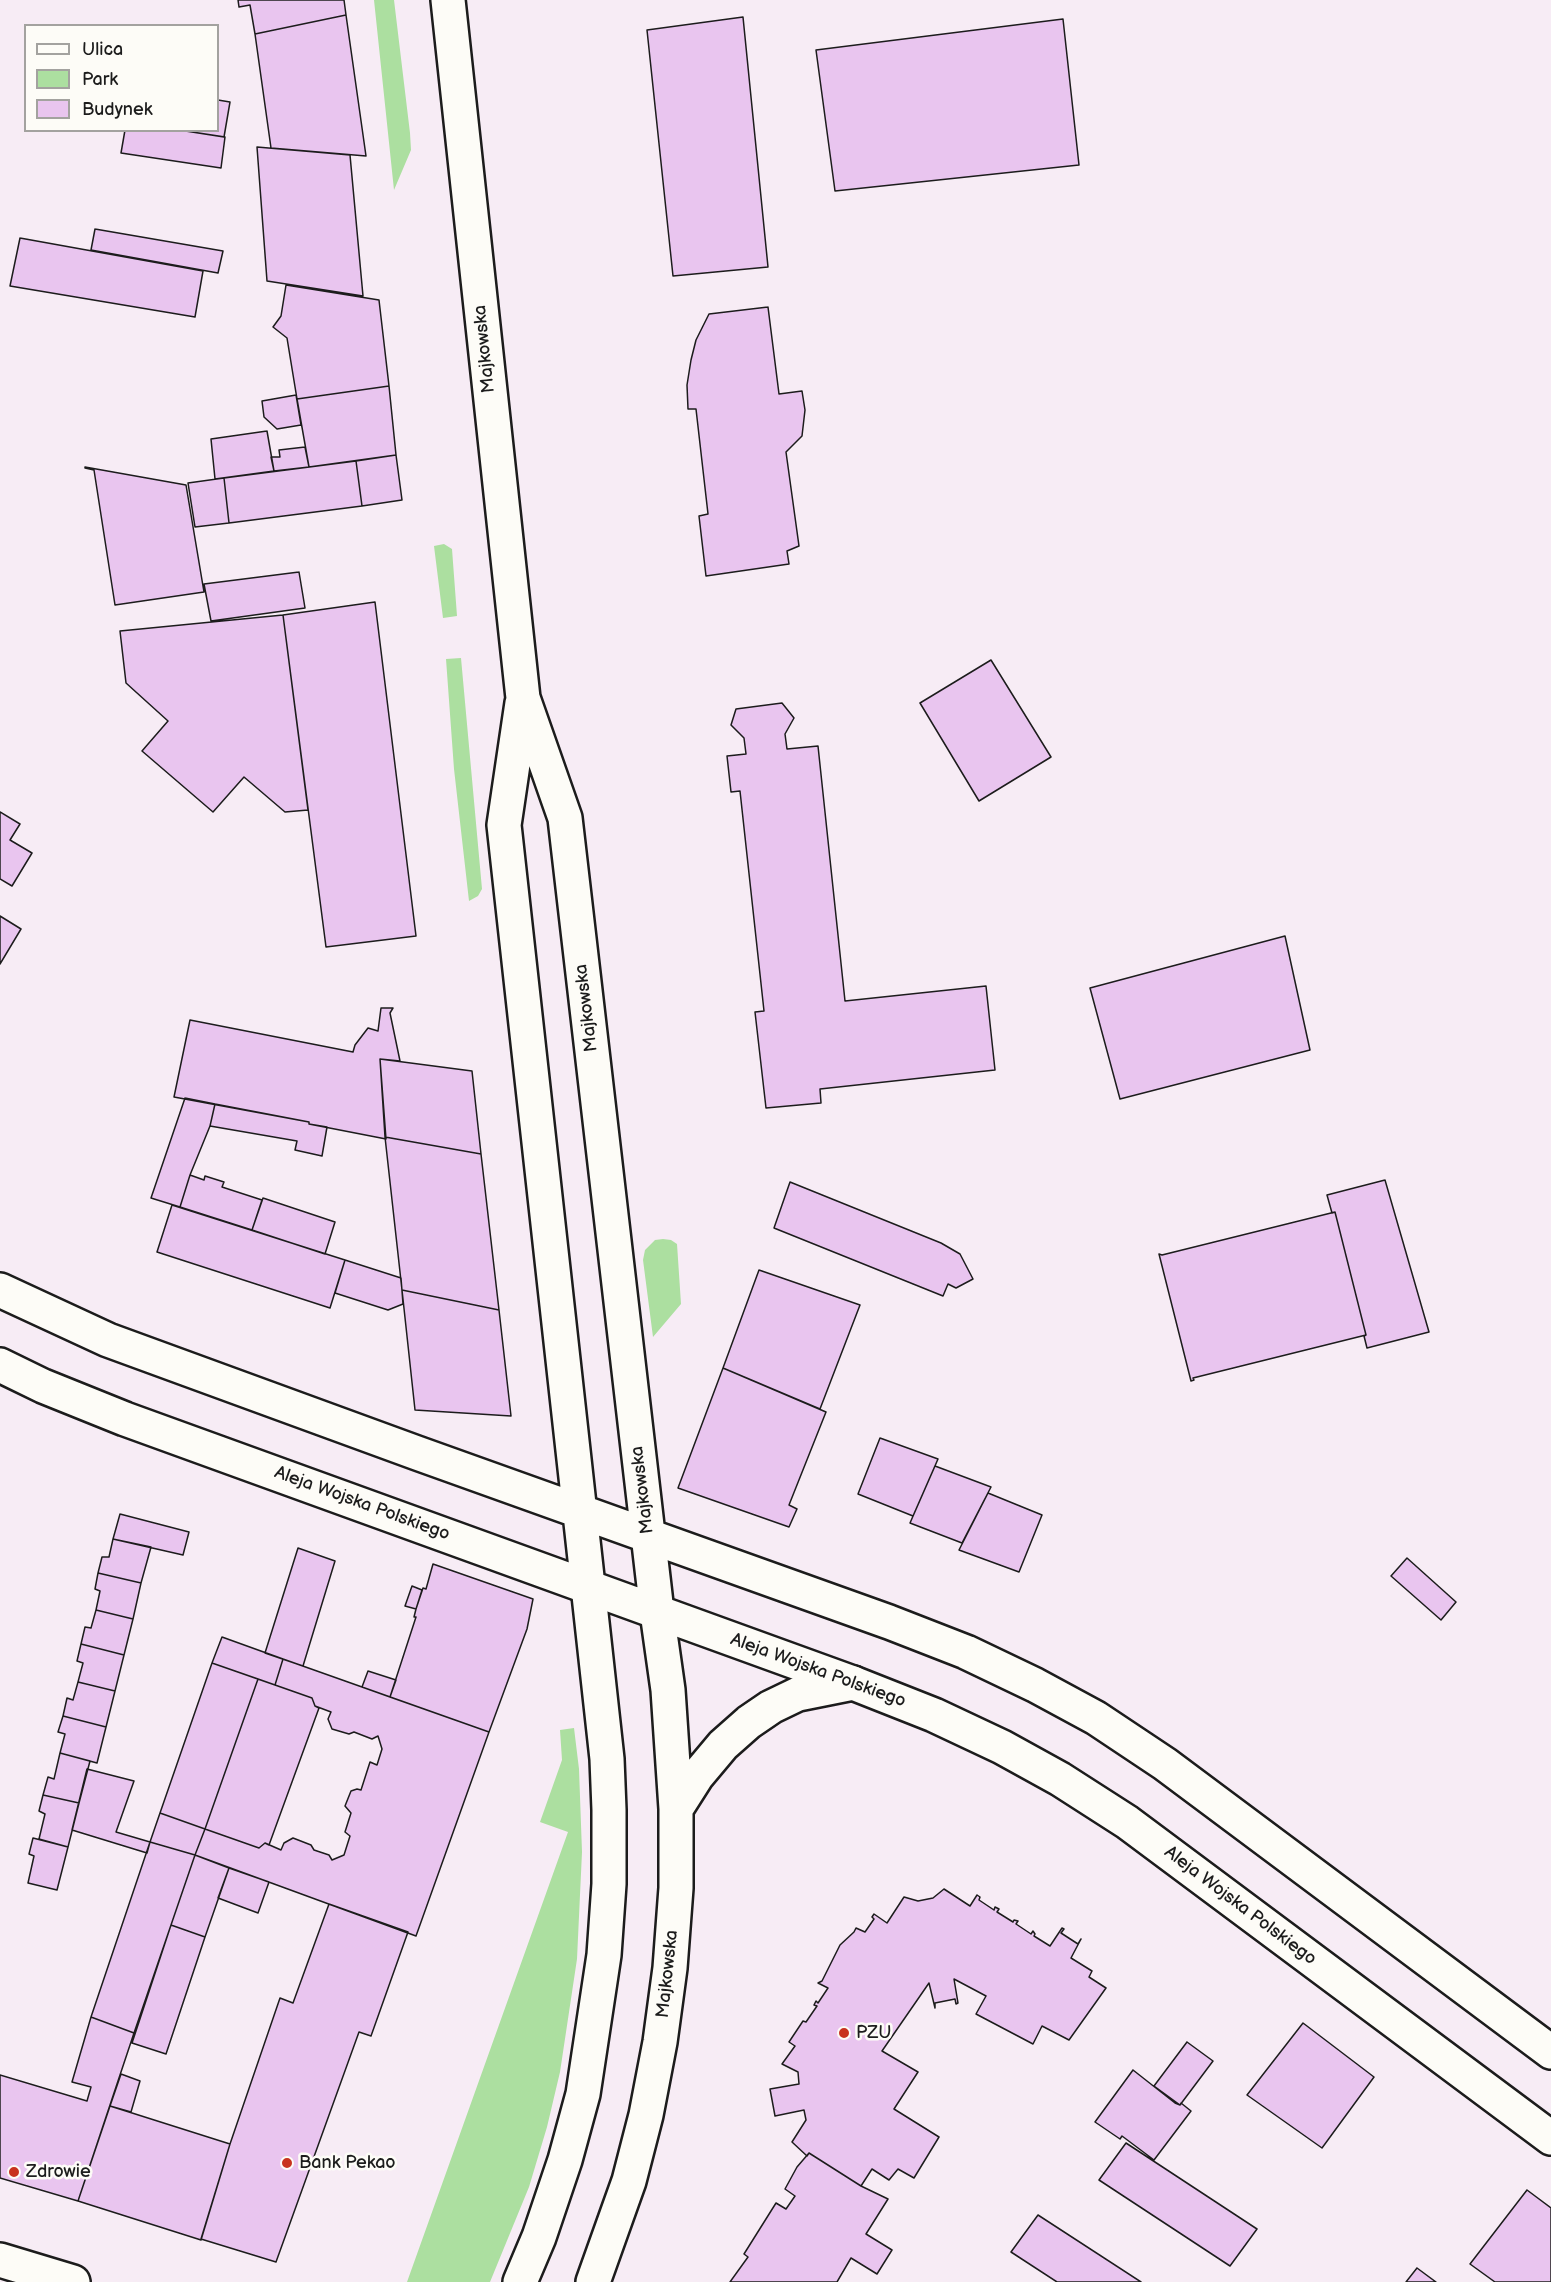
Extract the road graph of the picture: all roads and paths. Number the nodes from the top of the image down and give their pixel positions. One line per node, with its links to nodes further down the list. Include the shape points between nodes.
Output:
1 (448, 0): 2 (main road, Majkowska)
2 (523, 698): 5 (main road, Majkowska, via 504,825); 6 (main road, Majkowska, via 565,818)
3 (0, 1290): 5 (main road, via 108,1340)
4 (0, 1365): 7 (main road, Aleja Wojska Polskiego, via 125,1419)
5 (578, 1510): 6 (main road); 7 (main road, Majkowska)
6 (648, 1536): 8 (main road, Majkowska); 11 (main road, via 966,1652 1096,1718 1165,1764)
7 (588, 1586): 8 (main road, Aleja Wojska Polskiego); 15 (main road, Majkowska, via 609,1800 604,1955 583,2094 565,2160)
8 (657, 1612): 9 (main road, Aleja Wojska Polskiego); 10 (main road, Majkowska, via 668,1690)
9 (853, 1683): 10 (main road, via 798,1694 749,1722 723,1745); 12 (main road, Aleja Wojska Polskiego, via 1002,1747 1127,1822)
10 (676, 1809): 16 (main road, Majkowska, via 676,1888 660,2042 629,2181)
11 (1551, 2052)
12 (1551, 2138)
13 (0, 2259): 14 (main road)
14 (73, 2282)
15 (520, 2282)
16 (593, 2282)

